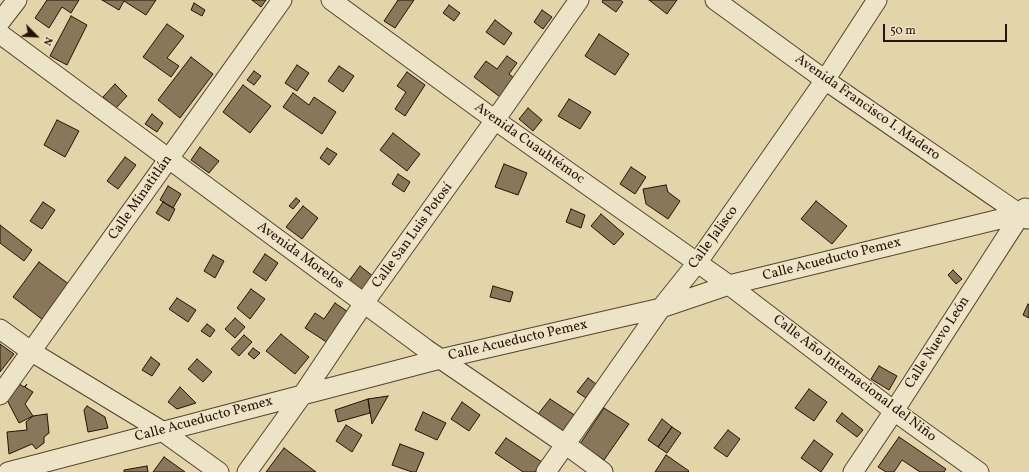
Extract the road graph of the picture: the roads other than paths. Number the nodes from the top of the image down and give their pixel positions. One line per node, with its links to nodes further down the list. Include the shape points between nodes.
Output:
1 (17, 0): 7 (street)
2 (282, 0): 11 (street, Calle Minatitlán)
3 (331, 0): 10 (street, Avenida Cuauhtémoc)
4 (579, 0): 10 (street, Calle San Luis Potosí)
5 (715, 0): 9 (street, Avenida Francisco I. Madero)
6 (877, 0): 9 (street, Calle Jalisco)
7 (0, 22)
8 (0, 34): 11 (street, Avenida Morelos)
9 (825, 80): 12 (street, Avenida Francisco I. Madero); 13 (street, Calle Jalisco)
10 (496, 120): 13 (street, Avenida Cuauhtémoc); 15 (street, Calle San Luis Potosí)
11 (168, 159): 15 (street, Avenida Morelos); 18 (street, Calle Minatitlán)
12 (1027, 212): 14 (street, Calle Acueducto Pemex); 22 (street, Calle Nuevo León)
13 (697, 263): 14 (street, Avenida Cuauhtémoc); 16 (street, Calle Jalisco)
14 (729, 286): 16 (street, Calle Acueducto Pemex); 22 (street, Calle Año Internacional del Niño)
15 (364, 304): 19 (street, Avenida Morelos); 20 (street, Calle San Luis Potosí)
16 (661, 308): 19 (street, Calle Acueducto Pemex); 24 (street, Calle Jalisco)
17 (0, 329): 18 (street)
18 (32, 352): 21 (street, Calle Minatitlán); 23 (street)
19 (440, 359): 20 (street, Calle Acueducto Pemex); 24 (street, Avenida Morelos)
20 (303, 394): 23 (street, Calle Acueducto Pemex); 27 (street, Calle San Luis Potosí)
21 (0, 395)
22 (894, 411): 30 (street, Calle Nuevo León); 31 (street, Calle Año Internacional del Niño)
23 (162, 431): 25 (street, Calle Acueducto Pemex); 26 (street)
24 (565, 444): 28 (street, Calle Jalisco); 29 (street, Avenida Morelos)
25 (8, 472)
26 (219, 472)
27 (247, 472)
28 (546, 472)
29 (603, 472)
30 (853, 472)
31 (979, 472)

